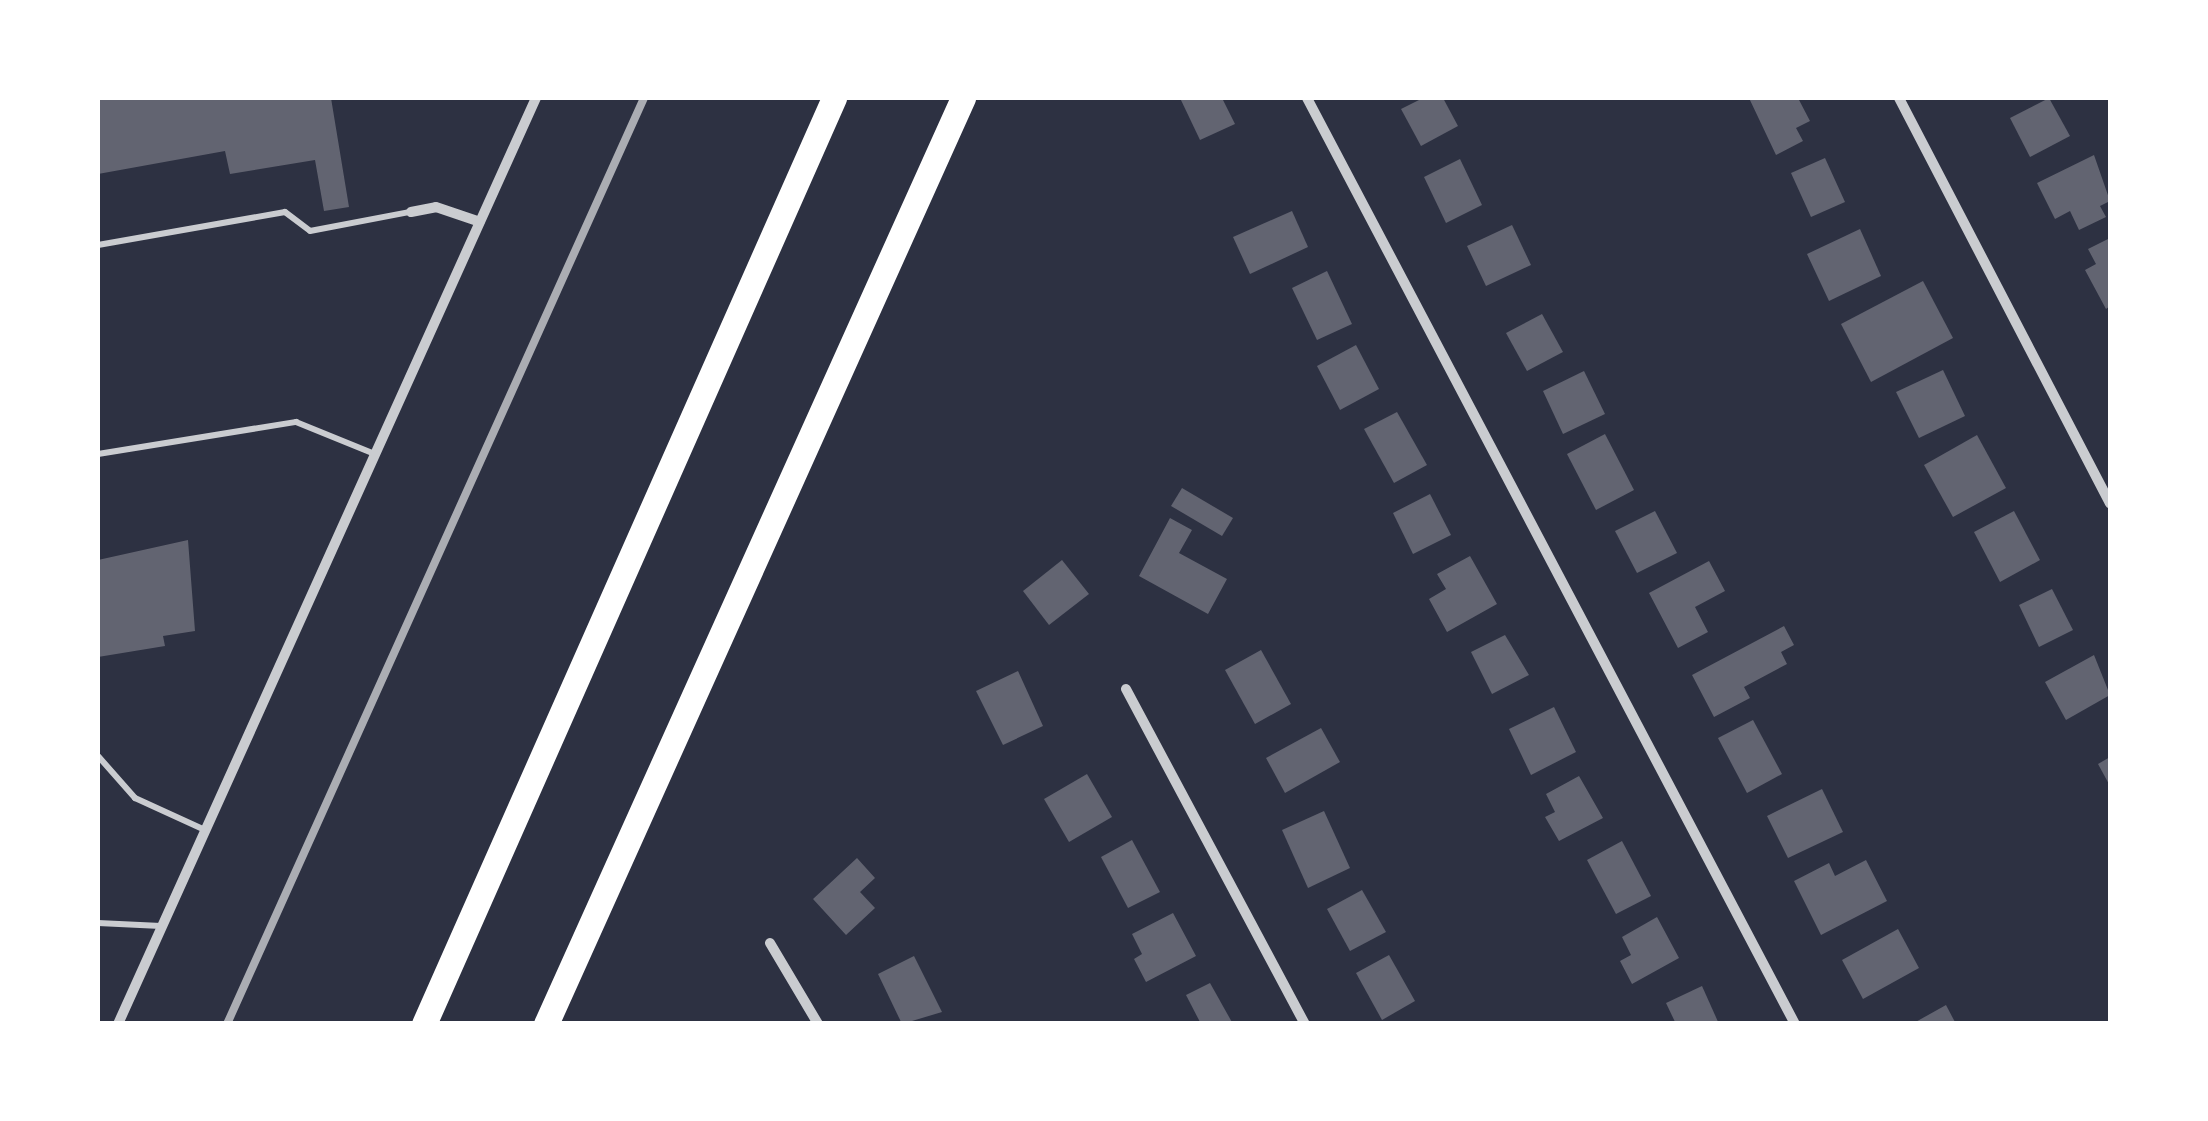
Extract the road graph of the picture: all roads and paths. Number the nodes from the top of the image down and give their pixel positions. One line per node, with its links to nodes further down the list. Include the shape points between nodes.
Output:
1 (536, 98): 7 (street)
2 (834, 98): 19 (highway)
3 (963, 98): 20 (highway)
4 (1307, 98): 23 (street)
5 (1899, 98): 11 (street)
6 (412, 212): 7 (street, via 436,207); 8 (lane, via 310,231 285,212)
7 (480, 222): 10 (street)
8 (98, 245)
9 (98, 454): 10 (lane, via 296,422)
10 (375, 454): 14 (street)
11 (2110, 503)
12 (1126, 689): 22 (street)
13 (98, 756): 14 (lane, via 135,798)
14 (205, 830): 16 (street)
15 (98, 923): 16 (lane)
16 (163, 926): 18 (street)
17 (770, 943): 21 (street)
18 (118, 1024)
19 (424, 1024)
20 (546, 1024)
21 (818, 1024)
22 (1305, 1024)
23 (1795, 1024)

